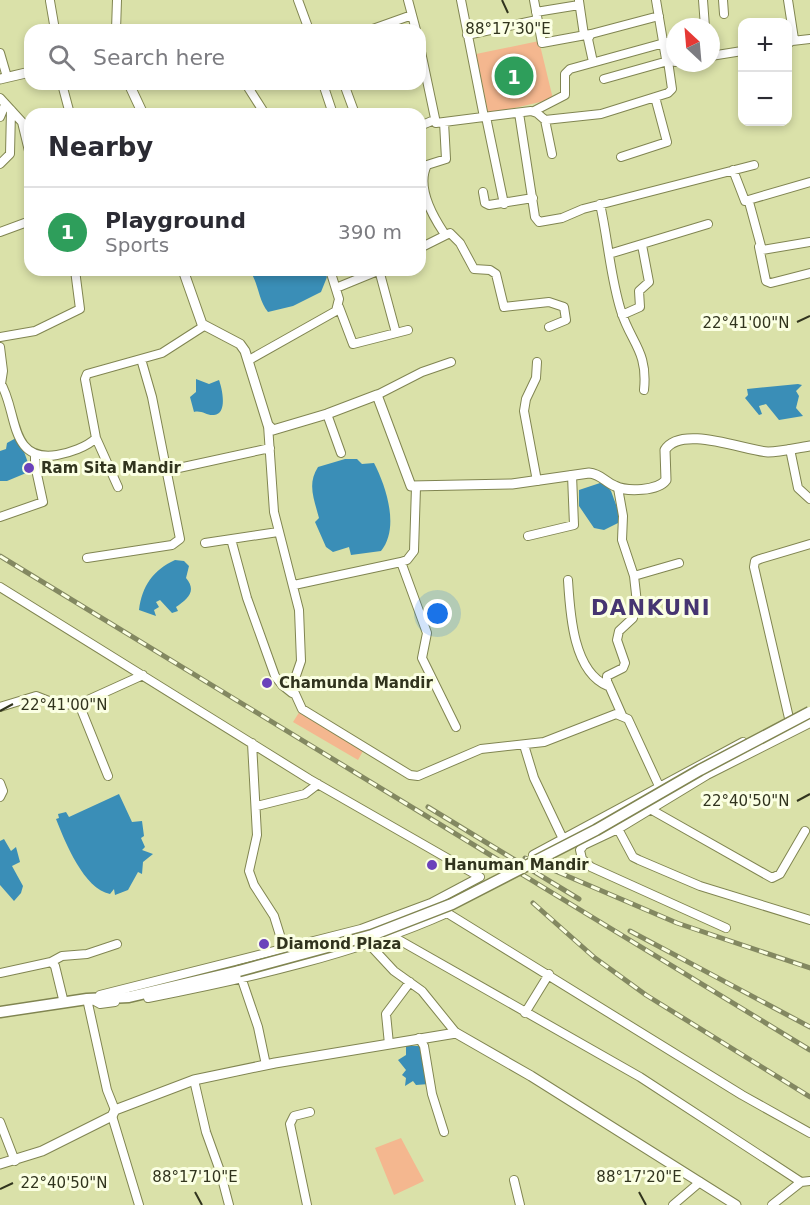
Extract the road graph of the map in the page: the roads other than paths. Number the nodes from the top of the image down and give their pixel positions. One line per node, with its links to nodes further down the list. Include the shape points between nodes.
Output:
1 (117, 0): 19 (street)
2 (298, 0): 20 (street)
3 (408, 0): 13 (street)
4 (461, 0): 25 (street)
5 (534, 0): 14 (street)
6 (656, 0): 15 (street)
7 (703, 0): 16 (street)
8 (723, 0): 12 (street)
9 (788, 0): 17 (street)
10 (50, 1): 18 (street)
11 (579, 2): 14 (street); 24 (street)
12 (724, 14)
13 (412, 15): 21 (street); 22 (street)
14 (536, 16): 24 (street, via 544,44); 25 (street)
15 (659, 16): 24 (street); 30 (street)
16 (704, 18)
17 (791, 18)
18 (54, 24)
19 (116, 24)
20 (307, 24)
21 (387, 24)
22 (414, 24)
23 (792, 26): 27 (street)
24 (587, 34): 35 (street)
25 (467, 35): 57 (street)
26 (810, 39): 29 (street)
27 (792, 40)
28 (666, 42): 30 (street)
29 (792, 42)
30 (663, 43): 31 (street); 35 (street)
31 (666, 50)
32 (738, 52): 34 (street)
33 (0, 53): 39 (street)
34 (720, 55)
35 (593, 62): 54 (street, via 566,70 567,93)
36 (666, 62): 41 (street)
37 (671, 72): 47 (street, via 672,89)
38 (24, 73): 39 (street)
39 (3, 78)
40 (426, 78): 58 (street)
41 (604, 79)
42 (64, 90): 49 (street)
43 (132, 90): 50 (street)
44 (250, 90): 51 (street)
45 (325, 90): 52 (street)
46 (346, 90): 53 (street)
47 (655, 97): 59 (street, via 602,114); 64 (street, via 667,142)
48 (5, 104): 56 (street); 62 (street, via 22,122); 65 (street, via 10,154)
49 (68, 108)
50 (140, 108)
51 (261, 108)
52 (331, 108)
53 (353, 108)
54 (534, 111): 55 (street); 59 (street)
55 (519, 113): 57 (street); 72 (street)
56 (0, 117)
57 (485, 117): 60 (street); 74 (street)
58 (434, 120): 60 (street); 61 (street)
59 (545, 120): 63 (street)
60 (444, 122): 67 (street, via 446,159)
61 (426, 123)
62 (24, 130)
63 (552, 154)
64 (621, 157)
65 (0, 164)
66 (754, 165): 68 (street)
67 (426, 167)
68 (733, 170): 73 (street, via 743,200); 75 (street)
69 (810, 182): 73 (street)
70 (426, 188): 79 (street, via 428,205)
71 (483, 192): 74 (street, via 486,204)
72 (533, 198): 74 (street); 75 (street, via 539,222)
73 (749, 202): 83 (street)
74 (504, 204)
75 (600, 204): 84 (street)
76 (24, 223): 78 (street)
77 (708, 224): 82 (street)
78 (0, 232)
79 (444, 233): 81 (street); 95 (street, via 457,239 474,269 496,274 504,307 549,302 564,307 566,320)
80 (810, 242): 83 (street, via 766,252)
81 (426, 244)
82 (642, 245): 84 (street); 93 (street, via 649,282 639,291 640,307)
83 (759, 247): 85 (street, via 766,280 771,283)
84 (609, 254): 93 (street)
85 (810, 273)
86 (76, 276): 98 (street, via 80,309 35,331)
87 (185, 276): 94 (street)
88 (332, 276): 91 (street)
89 (365, 276): 91 (street)
90 (382, 276): 97 (street)
91 (336, 288): 92 (street)
92 (339, 307): 97 (street, via 353,344); 101 (street, via 318,323)
93 (622, 315): 105 (street, via 642,353)
94 (204, 326): 100 (street, via 162,353); 101 (street, via 240,344)
95 (549, 327)
96 (408, 330): 97 (street)
97 (396, 333)
98 (0, 337)
99 (0, 347): 104 (street)
100 (141, 358): 109 (street, via 85,376); 115 (street)
101 (249, 360): 108 (street)
102 (451, 362): 106 (street)
103 (537, 362): 117 (street, via 536,378 524,411)
104 (1, 383): 114 (street, via 18,435)
105 (644, 390)
106 (377, 395): 107 (street); 118 (street, via 408,483)
107 (327, 414): 108 (street, via 279,430); 113 (street)
108 (268, 425): 111 (street)
109 (96, 438): 114 (street, via 66,453); 119 (street)
110 (810, 446): 112 (street)
111 (270, 448): 115 (street); 123 (street)
112 (790, 449): 120 (street, via 758,451 711,439 674,442 665,450 663,485); 121 (street, via 798,488)
113 (341, 453)
114 (35, 456): 122 (street, via 43,502)
115 (165, 471): 128 (street, via 178,543)
116 (572, 475): 117 (street); 120 (street, via 596,473); 124 (street, via 574,525)
117 (537, 480): 118 (street, via 470,487)
118 (416, 487): 129 (street, via 414,551)
119 (118, 488)
120 (618, 488): 131 (street, via 622,540)
121 (810, 499)
122 (0, 517)
123 (278, 532): 125 (street); 133 (street)
124 (528, 536)
125 (231, 539): 126 (street); 137 (street, via 275,676)
126 (205, 543)
127 (810, 544): 143 (street, via 755,561 753,567)
128 (87, 558)
129 (401, 562): 133 (street); 145 (street, via 426,633 422,658)
130 (679, 563): 131 (street)
131 (634, 576): 136 (street, via 637,611 618,631 617,640 625,663 607,676)
132 (568, 580): 136 (street, via 579,649 593,678)
133 (294, 585): 137 (street, via 302,652)
134 (0, 587): 135 (street)
135 (143, 675): 138 (street); 146 (street)
136 (608, 686): 142 (street)
137 (292, 693): 147 (street, via 302,710 410,775 426,773 481,749)
138 (79, 704): 139 (street, via 59,705 36,696); 148 (street)
139 (0, 707)
140 (810, 707): 143 (street)
141 (810, 712): 173 (main road, bridge, via 596,830 415,920 372,935 129,997)
142 (622, 716): 147 (street, via 616,714 557,738); 151 (street, via 628,719)
143 (789, 718): 151 (street)
144 (809, 725): 154 (street, via 707,775)
145 (456, 727)
146 (252, 743): 150 (street); 153 (street)
147 (524, 745): 158 (street, via 534,778)
148 (108, 776)
149 (0, 783): 152 (street)
150 (318, 784): 153 (street, via 305,794); 160 (street, via 480,877)
151 (659, 786): 155 (street)
152 (0, 797)
153 (257, 806): 167 (street, via 257,835 249,871 274,916)
154 (650, 809): 156 (street); 157 (street, via 772,878 780,874)
155 (611, 815): 156 (street); 158 (street)
156 (618, 829): 162 (street, via 639,860 700,886); 163 (street, via 582,847 580,855 587,864)
157 (805, 831)
158 (563, 840): 159 (street)
159 (533, 855)
160 (431, 903): 161 (street); 167 (street, via 361,928)
161 (447, 913): 164 (street); 170 (street)
162 (810, 920)
163 (726, 928)
164 (392, 936): 165 (street); 176 (street)
165 (368, 943): 171 (street); 172 (street)
166 (117, 944): 168 (street, via 87,954 62,956)
167 (284, 948): 173 (street)
168 (51, 963): 169 (street); 174 (street)
169 (0, 973)
170 (549, 974): 176 (street); 186 (street, via 647,1038)
171 (241, 977): 173 (street, via 140,999 100,1004); 180 (street)
172 (410, 982): 177 (street); 179 (street, via 386,1014)
173 (89, 999): 174 (main road); 183 (street)
174 (64, 1003): 175 (main road)
175 (0, 1012)
176 (525, 1013): 192 (street, via 640,1077)
177 (456, 1033): 178 (street); 191 (street)
178 (418, 1038): 179 (street); 185 (street, via 424,1046 432,1094)
179 (389, 1044): 180 (street)
180 (266, 1065): 181 (street)
181 (194, 1080): 183 (street); 194 (street)
182 (310, 1112): 195 (street, via 294,1116 290,1124)
183 (114, 1113): 187 (street); 193 (street)
184 (0, 1122): 187 (street)
185 (444, 1132)
186 (810, 1133)
187 (15, 1161): 188 (street)
188 (0, 1164)
189 (514, 1180): 196 (street)
190 (810, 1180): 192 (street)
191 (700, 1182): 197 (street); 198 (street)
192 (801, 1182): 199 (street)
193 (139, 1205)
194 (229, 1205)
195 (307, 1205)
196 (520, 1205)
197 (673, 1205)
198 (736, 1205)
199 (772, 1205)

